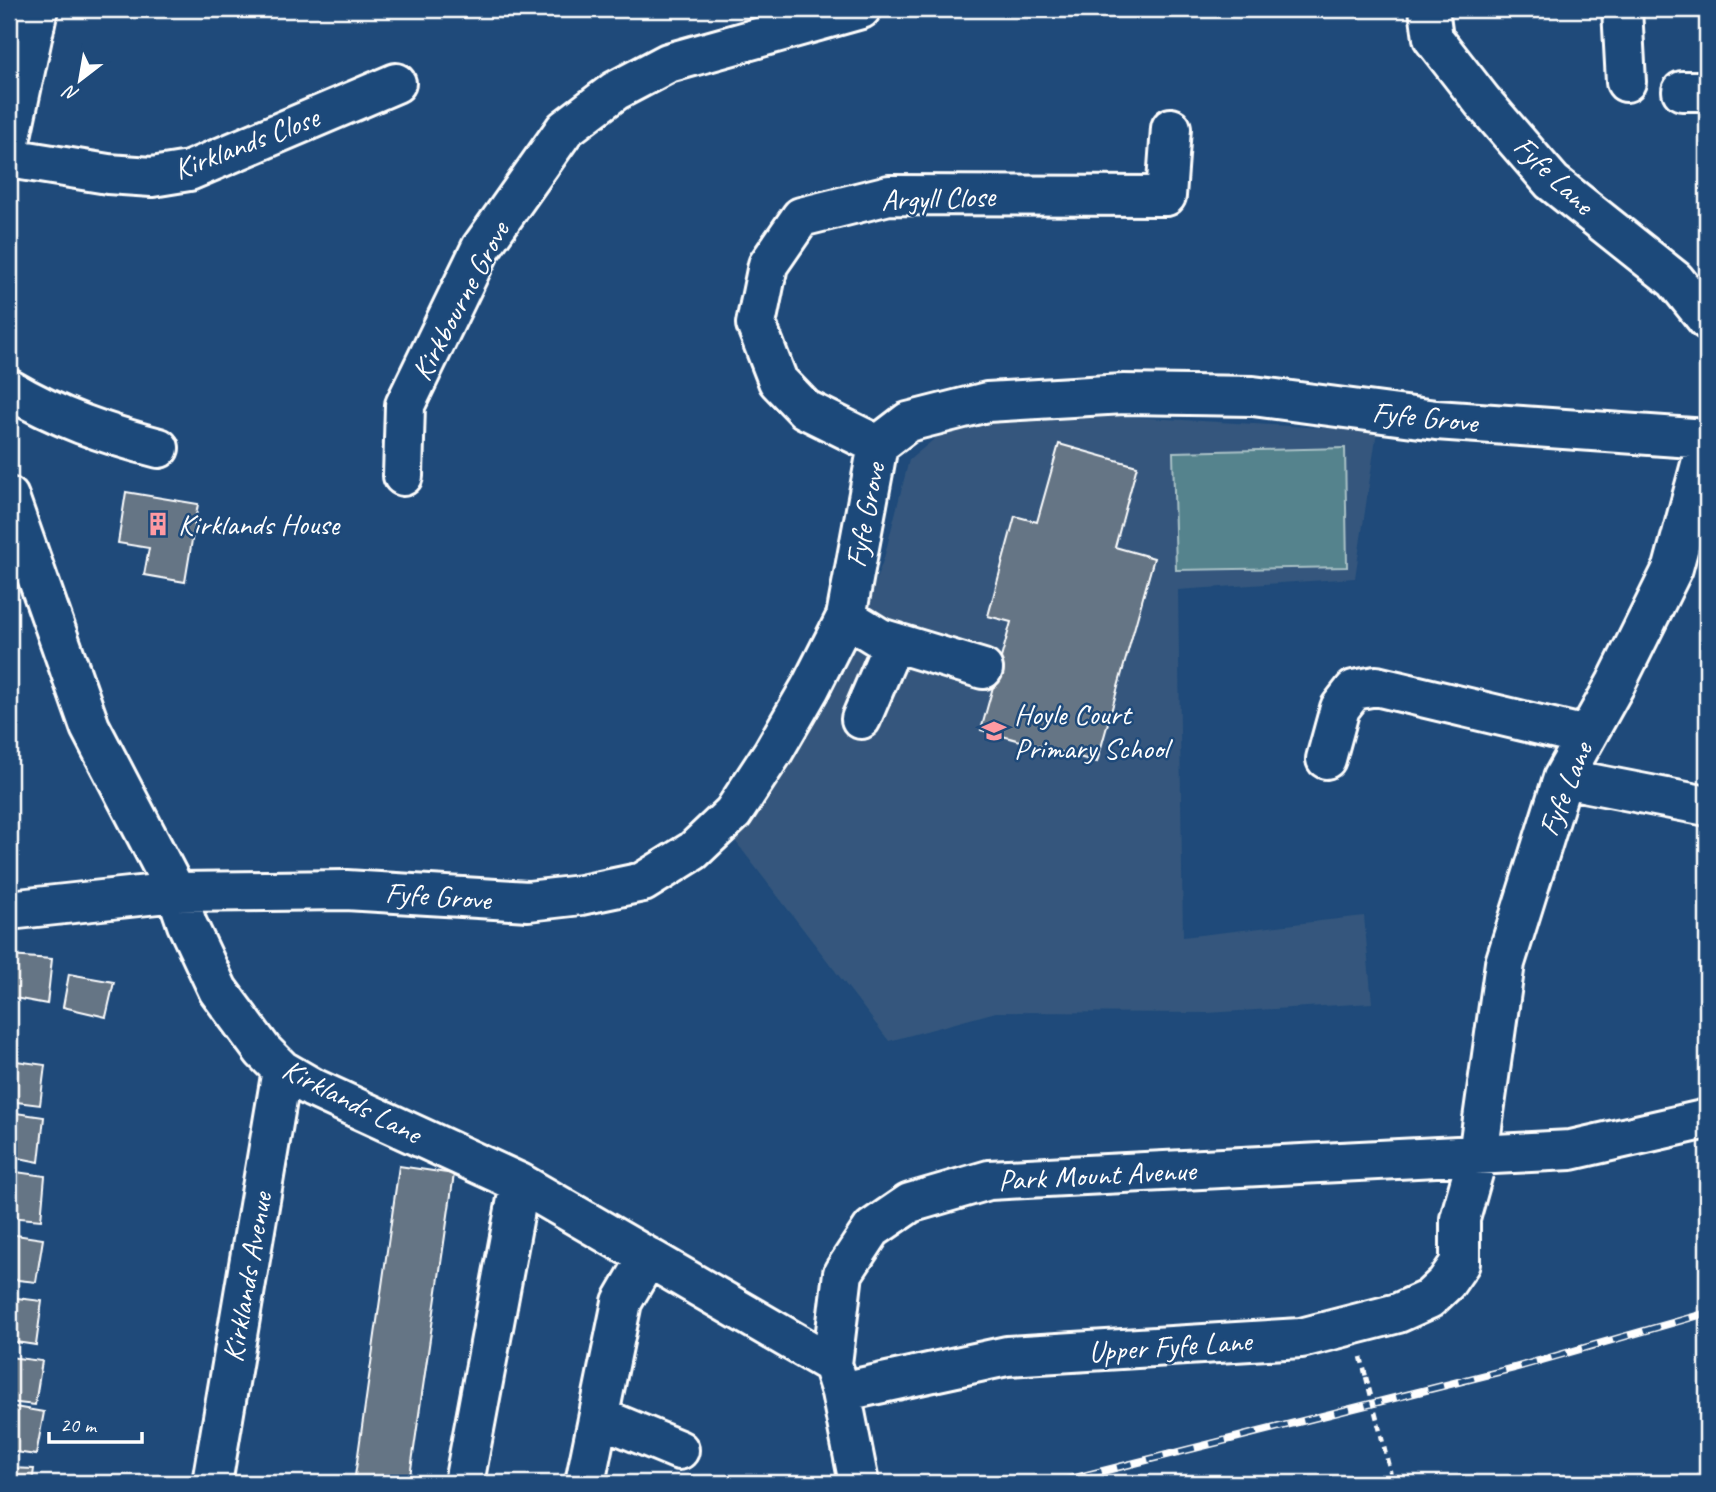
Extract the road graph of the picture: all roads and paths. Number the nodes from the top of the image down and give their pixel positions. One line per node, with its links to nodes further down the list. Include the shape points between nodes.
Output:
1 (37, 9): 8 (street)
2 (861, 9): 15 (street, Kirkbourne Grove, via 668,63 615,91 565,129 481,248 405,405)
3 (1429, 9): 10 (street, Fyfe Lane, via 1433,38 1552,182 1675,280)
4 (1622, 9): 5 (street)
5 (1626, 82)
6 (396, 83): 9 (street, Kirklands Close, via 189,171 152,177 108,174)
7 (1171, 128): 13 (street, Argyll Close, via 1166,208 889,195 801,217 768,265 757,324 778,381 804,409)
8 (9, 146)
9 (9, 158)
10 (1707, 320)
11 (9, 389): 14 (street, via 101,433)
12 (1707, 441): 13 (street, Fyfe Grove, via 1437,420 1253,396 1124,394 987,402 908,422); 22 (street, Fyfe Lane, via 1673,568)
13 (878, 444): 18 (street, Fyfe Grove)
14 (159, 448)
15 (403, 476)
16 (9, 497): 17 (street, Kirklands Lane)
17 (20, 559): 26 (street, Kirklands Lane, via 90,727)
18 (846, 617): 19 (street); 26 (street, Fyfe Grove, via 774,752 733,813 693,851 643,883 528,901 346,890)
19 (894, 642): 20 (street); 21 (street)
20 (983, 669)
21 (861, 719)
22 (1586, 736): 23 (street, via 1376,687 1354,691 1340,708); 24 (street, Fyfe Lane)
23 (1326, 759)
24 (1563, 778): 25 (street); 30 (street, Fyfe Lane, via 1505,963)
25 (1707, 806)
26 (176, 892): 27 (street, Fyfe Grove); 28 (street, Kirklands Lane, via 218,990)
27 (9, 910)
28 (282, 1070): 31 (street, Kirklands Lane); 38 (street, Kirklands Avenue)
29 (1707, 1119): 30 (street, Park Mount Avenue, via 1571,1150)
30 (1478, 1155): 32 (street, Fyfe Lane, via 1460,1219); 35 (street, Park Mount Avenue, via 989,1180 910,1203 872,1228 843,1273)
31 (520, 1183): 33 (street, Kirklands Lane); 39 (street)
32 (1459, 1243): 35 (street, Upper Fyfe Lane, via 1460,1263 1429,1299 1398,1313 1301,1338 1007,1356)
33 (648, 1257): 35 (street, Kirklands Lane); 36 (street, via 622,1302)
34 (1366, 1377): 42 (path, bridge)
35 (837, 1378): 41 (street, Park Mount Avenue)
36 (599, 1417): 37 (street); 40 (street)
37 (679, 1450)
38 (212, 1483)
39 (464, 1483)
40 (585, 1483)
41 (859, 1483)
42 (1393, 1483)

